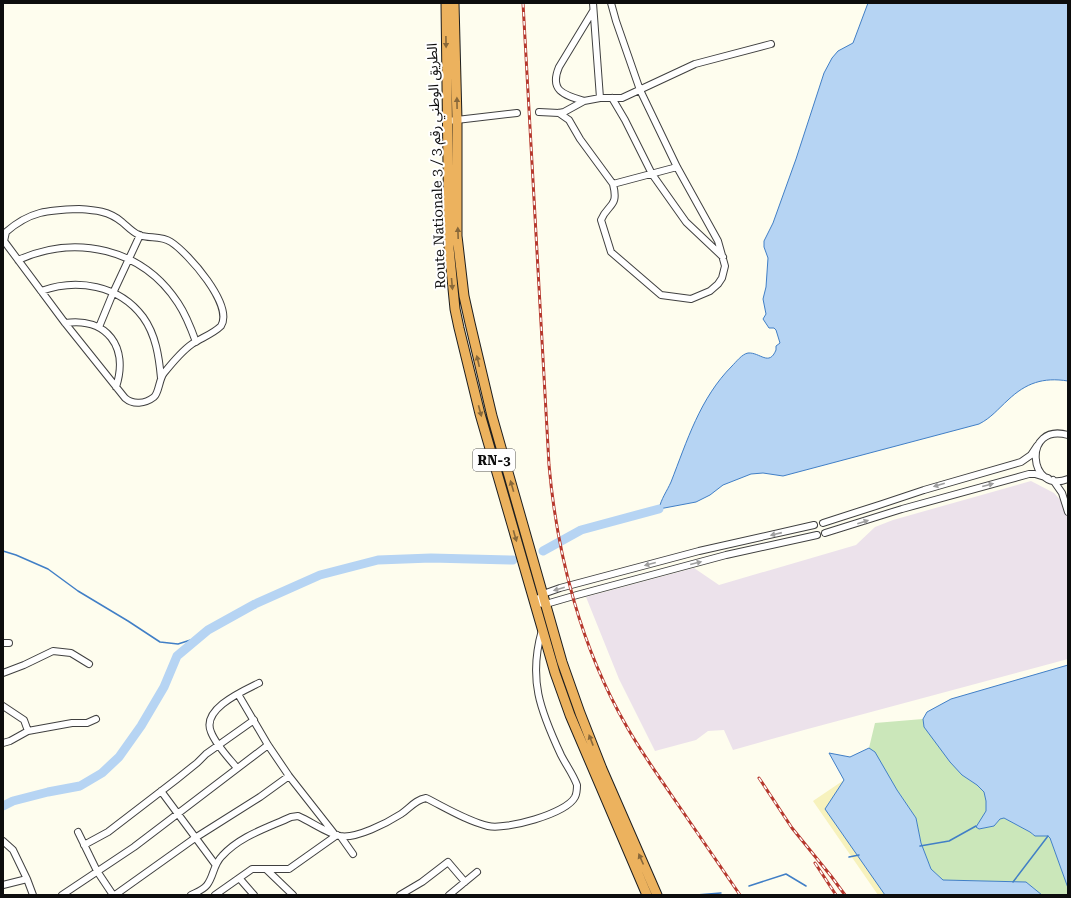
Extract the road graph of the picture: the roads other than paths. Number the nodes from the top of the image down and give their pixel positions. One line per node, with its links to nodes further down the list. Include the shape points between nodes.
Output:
1 (446, 3): 14 (highway, Route Nationale 3 / الطريق الوطني رقم 3 / RN-3, one-way to 14)
2 (454, 3): 14 (highway, Route Nationale 3 / الطريق الوطني رقم 3 / RN-3, one-way to 2)
3 (593, 3): 5 (street)
4 (611, 3): 7 (street)
5 (593, 10): 8 (street); 10 (street, via 555,76 561,92)
6 (771, 44): 7 (street, via 695,64)
7 (640, 90): 9 (street, via 622,98); 15 (street)
8 (600, 98): 9 (street); 10 (street)
9 (612, 98): 16 (street)
10 (584, 100): 13 (street)
11 (538, 112): 13 (street)
12 (517, 113): 14 (street)
13 (559, 113): 17 (street, via 569,120 580,140)
14 (452, 121): 46 (highway, Route Nationale 3 / الطريق الوطني رقم 3 / RN-3, one-way to 14, via 492,416 464,296 457,236); 47 (highway, Route Nationale 3 / الطريق الوطني رقم 3 / RN-3, one-way to 47, via 449,248 455,309 480,414)
15 (677, 167): 16 (street); 22 (street, via 718,241)
16 (652, 174): 17 (street); 22 (street, via 686,222)
17 (613, 184): 22 (street, via 614,200 601,220 611,252 661,295 691,298 710,291 725,272)
18 (140, 235): 19 (street, via 103,211 58,210 32,215 6,232 5,244); 21 (street); 28 (street, via 165,239 177,246 199,269 216,294 223,313 223,321 219,328)
19 (10, 250): 20 (street); 23 (street)
20 (3, 253)
21 (128, 258): 23 (street, via 103,250 70,247 50,249); 25 (street); 28 (street, via 147,270 177,302)
22 (724, 259)
23 (18, 260): 24 (street)
24 (41, 291): 25 (street, via 61,285 82,284); 26 (street)
25 (113, 293): 27 (street); 29 (street, via 130,304 144,318 155,341)
26 (65, 322): 27 (street, via 76,321); 30 (street)
27 (99, 327): 30 (street, via 117,347 121,360)
28 (196, 342): 29 (street)
29 (161, 378): 30 (street, via 156,395 141,402 134,403 128,400)
30 (116, 387)
31 (1068, 435): 32 (street, via 1051,434 1043,438)
32 (1037, 446): 33 (street, via 1037,468); 36 (street, one-way to 36, via 1031,455 1021,462)
33 (1050, 479): 34 (street); 35 (street, via 1062,493); 38 (street, one-way to 33, via 1029,474)
34 (1068, 479)
35 (1068, 512)
36 (823, 523)
37 (814, 525): 40 (street, one-way to 40)
38 (825, 533)
39 (817, 536): 41 (street)
40 (724, 545): 41 (street); 42 (street)
41 (726, 555): 43 (street, one-way to 41)
42 (663, 561): 43 (street); 44 (street, one-way to 44)
43 (665, 571): 45 (street)
44 (615, 574): 45 (street); 46 (street, one-way to 46)
45 (618, 584): 48 (street)
46 (543, 594): 47 (street); 48 (highway, Route Nationale 3 / الطريق الوطني رقم 3 / RN-3)
47 (534, 603): 48 (street); 49 (highway, Route Nationale 3 / الطريق الوطني رقم 3 / RN-3)
48 (546, 604): 66 (highway, Route Nationale 3 / الطريق الوطني رقم 3 / RN-3, one-way to 48, via 562,662)
49 (542, 630): 66 (highway, Route Nationale 3 / الطريق الوطني رقم 3 / RN-3, via 554,673 570,715); 67 (street, via 535,661 537,687 546,721 577,785 573,800 563,808 548,814 503,827 488,826 426,798 419,799 387,823 364,832)
50 (89, 664): 51 (street, via 71,653 53,651)
51 (3, 672)
52 (259, 683): 53 (street)
53 (238, 694): 56 (street); 59 (street, via 224,702 211,719 211,732)
54 (3, 706): 57 (street, via 24,720)
55 (96, 719): 57 (street, via 87,723)
56 (254, 720): 59 (street); 60 (street)
57 (28, 730): 58 (street)
58 (4, 742)
59 (219, 744): 61 (street); 63 (street)
60 (268, 745): 61 (street); 62 (street)
61 (237, 768): 64 (street)
62 (289, 776): 67 (street); 68 (street)
63 (161, 791): 64 (street); 70 (street, via 108,832)
64 (177, 814): 68 (street); 74 (street)
65 (78, 832): 70 (street)
66 (625, 834): 89 (highway, Route Nationale 3 / الطريق الوطني رقم 3 / RN-3); 90 (highway, Route Nationale 3 / الطريق الوطني رقم 3 / RN-3, one-way to 66)
67 (338, 835): 71 (street); 72 (street, via 298,816 291,817 232,846); 73 (street, via 289,869)
68 (195, 838): 72 (street); 83 (street)
69 (3, 841): 76 (street, via 13,850)
70 (84, 845): 74 (street)
71 (353, 854)
72 (215, 864): 84 (street, via 207,885)
73 (267, 870): 77 (street, via 252,869); 86 (street)
74 (97, 872): 82 (street); 83 (street)
75 (477, 872): 78 (street)
76 (27, 879): 79 (street); 81 (street)
77 (240, 879): 80 (street); 85 (street)
78 (465, 882): 87 (street, via 448,862); 88 (street)
79 (3, 885)
80 (218, 894)
81 (33, 895)
82 (62, 895)
83 (114, 895)
84 (191, 895)
85 (254, 895)
86 (293, 895)
87 (401, 895)
88 (450, 895)
89 (647, 895)
90 (657, 895)

